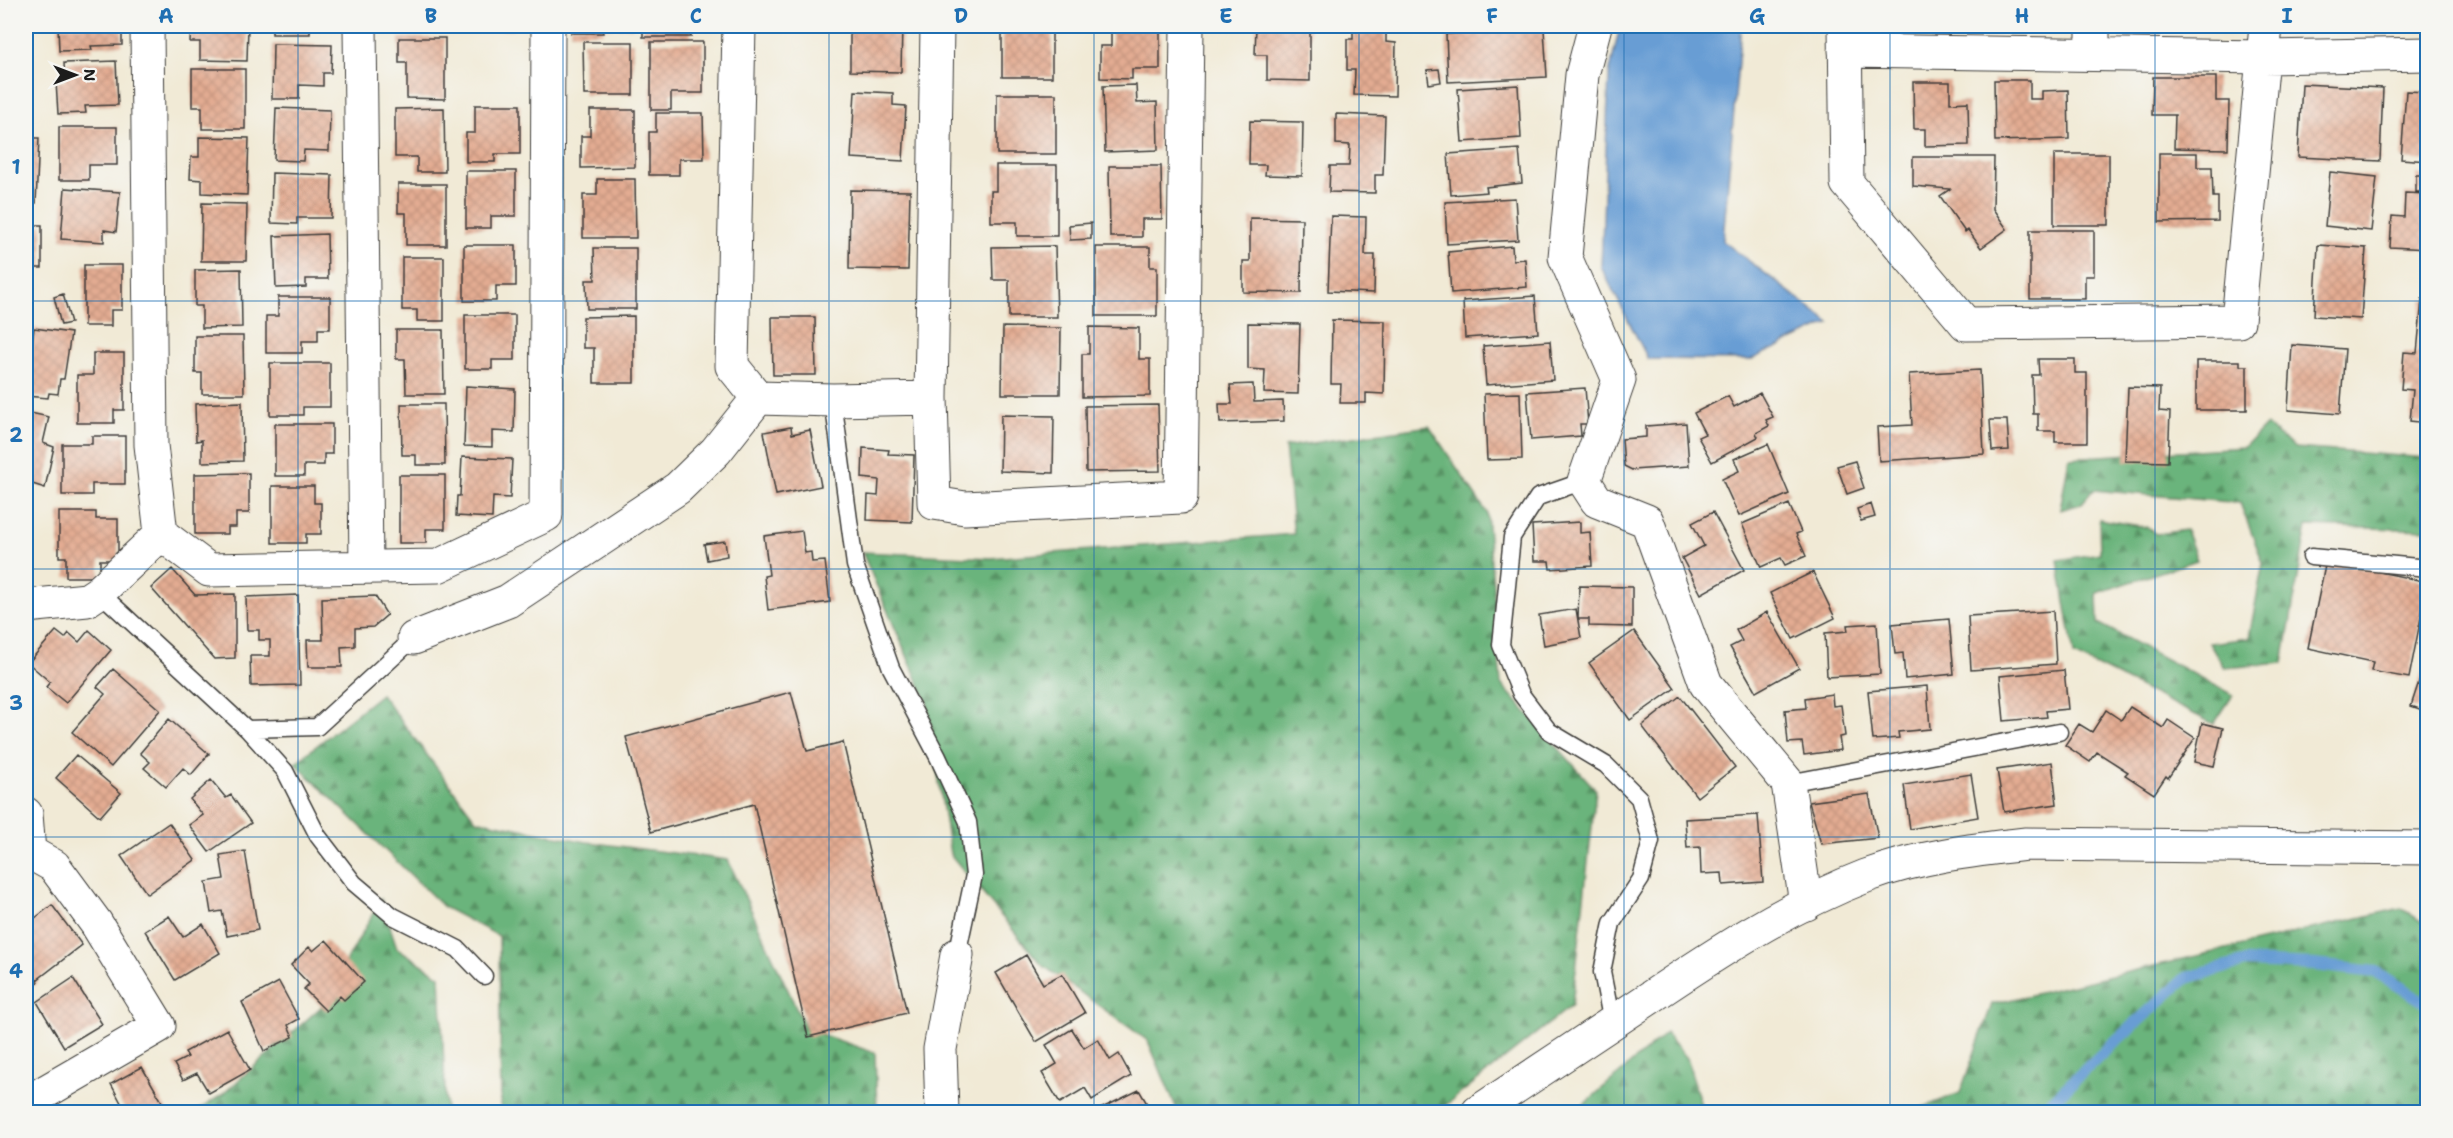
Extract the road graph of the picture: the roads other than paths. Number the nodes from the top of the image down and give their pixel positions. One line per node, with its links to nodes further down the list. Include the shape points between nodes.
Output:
1 (147, 26): 16 (street, via 151,445)
2 (360, 26): 18 (street)
3 (548, 26): 18 (street, via 546,515 438,566)
4 (739, 26): 12 (street, via 732,366)
5 (937, 26): 13 (street)
6 (1187, 26): 13 (street, via 1181,497 964,508 933,502)
7 (1595, 26): 15 (street, via 1582,75 1565,257 1619,380)
8 (1845, 38): 9 (street); 10 (street, via 1846,183 1966,324 2238,321)
9 (2093, 40): 10 (street)
10 (2265, 41): 11 (street)
11 (2427, 54)
12 (758, 398): 14 (street); 22 (street, via 716,451 678,488 508,601)
13 (931, 398): 14 (street)
14 (833, 400): 30 (lane, via 855,565 891,668 968,822 974,875)
15 (1584, 481): 25 (street, via 1597,501 1647,521 1706,684); 32 (lane, via 1538,497 1512,537 1501,645 1521,694 1548,731 1606,765 1639,798 1651,841 1641,879 1612,923 1602,972)
16 (161, 534): 18 (street, via 209,570); 20 (street)
17 (2312, 557): 19 (lane)
18 (366, 566)
19 (2427, 568)
20 (99, 592): 21 (street, via 87,600); 23 (lane)
21 (26, 606)
22 (414, 638): 23 (lane, via 317,727)
23 (247, 729): 31 (lane, via 285,771 318,836 354,884 393,916 458,948)
24 (2059, 732): 25 (lane)
25 (1788, 783): 29 (street)
26 (26, 814): 28 (street)
27 (2427, 848): 29 (street, via 2026,844 1922,860 1867,876)
28 (27, 854): 33 (street, via 54,866 96,923 159,1026)
29 (1806, 904): 32 (street, via 1732,943)
30 (957, 955): 34 (street, via 940,1049)
31 (484, 976)
32 (1612, 1023): 35 (street)
33 (26, 1103)
34 (942, 1113)
35 (1478, 1113)

